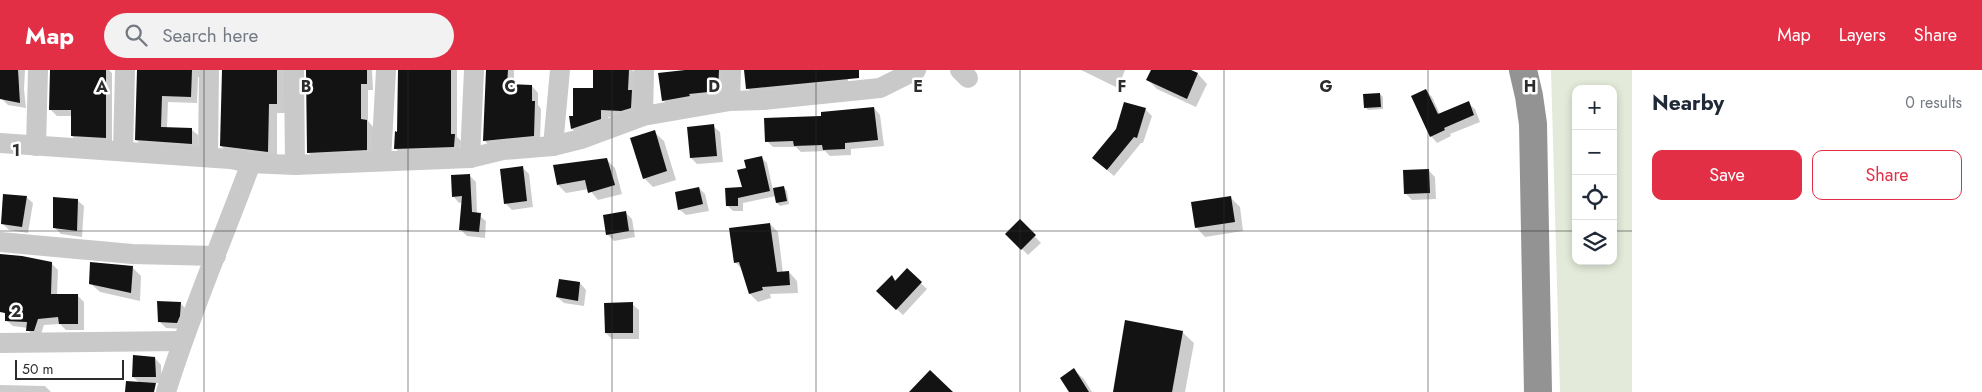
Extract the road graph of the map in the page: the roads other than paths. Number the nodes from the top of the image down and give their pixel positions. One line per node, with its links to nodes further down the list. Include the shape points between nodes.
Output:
1 (38, 70): 15 (street)
2 (125, 70): 17 (street)
3 (209, 70): 18 (street)
4 (294, 70): 22 (street)
5 (386, 70): 20 (street)
6 (474, 70): 19 (street)
7 (560, 70): 16 (street)
8 (644, 70): 13 (street)
9 (731, 70): 12 (street)
10 (916, 70): 12 (street, via 880,88)
11 (1523, 70): 28 (highway, via 1533,124)
12 (730, 101): 13 (street)
13 (643, 116): 16 (street)
14 (0, 143): 15 (street)
15 (36, 146): 17 (street)
16 (553, 146): 19 (street, via 503,150)
17 (123, 151): 18 (street)
18 (208, 158): 21 (street)
19 (470, 158): 20 (street)
20 (381, 161): 22 (street)
21 (251, 163): 22 (street); 24 (street)
22 (295, 165)
23 (0, 242): 24 (street, via 132,254)
24 (216, 256): 25 (street)
25 (182, 341): 26 (street); 27 (street)
26 (0, 343)
27 (166, 392)
28 (1538, 392)

